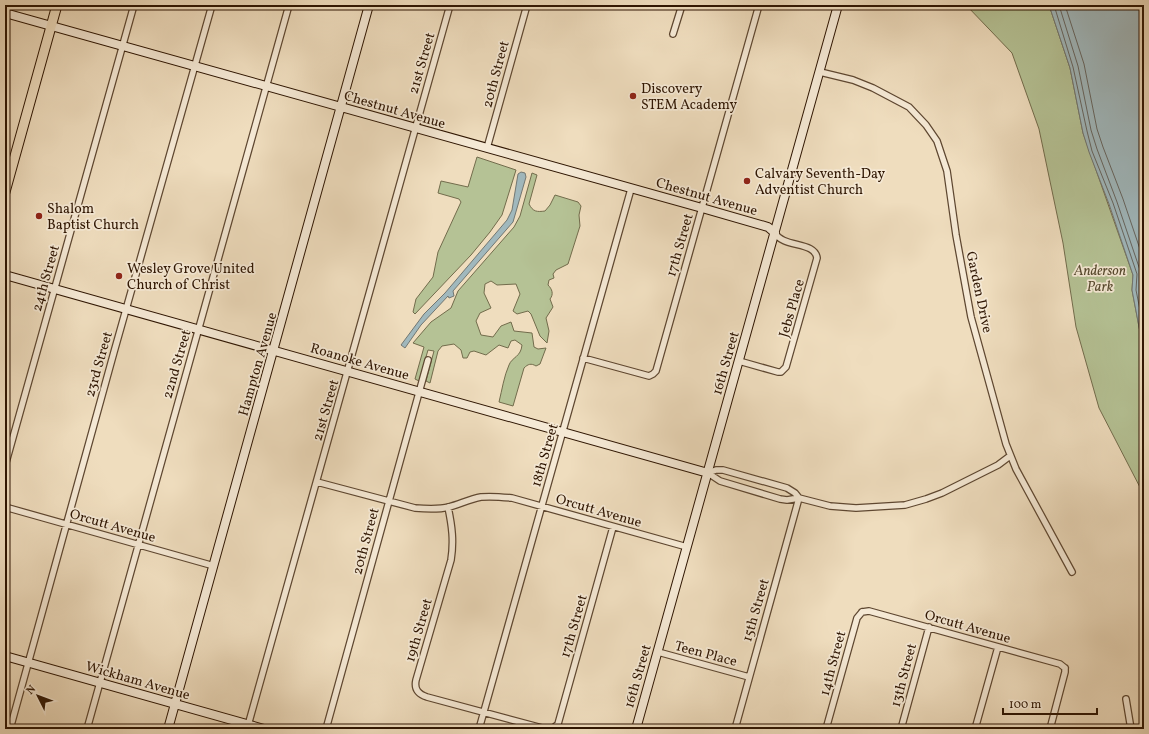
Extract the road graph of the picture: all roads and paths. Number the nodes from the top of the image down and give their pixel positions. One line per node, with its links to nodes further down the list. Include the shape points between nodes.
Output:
1 (57, 5): 12 (main road)
2 (134, 5): 14 (street, 24th Street)
3 (212, 5): 15 (street, 23rd Street)
4 (289, 5): 17 (street, 22nd Street)
5 (369, 5): 18 (street, Hampton Avenue)
6 (450, 5): 19 (street, 21st Street)
7 (527, 5): 20 (street, 20th Street)
8 (682, 5): 13 (street)
9 (759, 5): 23 (street, 17th Street)
10 (838, 5): 16 (street, 16th Street)
11 (5, 13): 12 (street, Chestnut Avenue)
12 (51, 26): 14 (street, Chestnut Avenue); 22 (main road)
13 (673, 34)
14 (122, 47): 15 (street, Chestnut Avenue); 26 (street, 24th Street)
15 (195, 66): 17 (street, Chestnut Avenue); 27 (street, 23rd Street)
16 (820, 72): 24 (street, 16th Street); 36 (street, Garden Drive, via 874,88 909,107 937,141 947,171 971,317)
17 (266, 86): 18 (street, Chestnut Avenue); 28 (street, 22nd Street)
18 (341, 107): 19 (street, Chestnut Avenue); 29 (street, Hampton Avenue)
19 (415, 128): 20 (street, Chestnut Avenue); 33 (street, 21st Street)
20 (487, 148): 21 (street, Chestnut Avenue)
21 (631, 188): 23 (street, Chestnut Avenue); 30 (street, 18th Street)
22 (5, 192)
23 (702, 208): 24 (street, Chestnut Avenue, via 768,227); 30 (street, 17th Street, via 654,376)
24 (775, 233): 32 (street, 16th Street); 32 (street, Jebs Place, via 780,239 813,249 817,258 784,370 778,372)
25 (5, 275): 26 (street, Roanoke Avenue)
26 (54, 289): 27 (street, Roanoke Avenue); 37 (street, 24th Street)
27 (126, 309): 28 (street, Roanoke Avenue); 45 (street, 23rd Street)
28 (198, 330): 29 (street, Roanoke Avenue); 47 (street, 22nd Street)
29 (274, 351): 33 (street, Roanoke Avenue); 49 (street, Hampton Avenue)
30 (584, 358): 35 (street, 18th Street)
31 (428, 360): 34 (street, 20th Street)
32 (739, 361): 38 (street, 16th Street)
33 (348, 371): 34 (street, Roanoke Avenue); 39 (street, 21st Street)
34 (419, 391): 35 (street, Roanoke Avenue); 41 (street, 20th Street)
35 (563, 432): 38 (street, Roanoke Avenue); 44 (street, 18th Street)
36 (1010, 456): 40 (street, Roanoke Avenue, via 998,465 942,493 905,505 856,508 830,506); 50 (street, Garden Drive)
37 (5, 466)
38 (708, 473): 40 (street, Roanoke Avenue, via 720,481 780,499); 40 (street, Roanoke Avenue, via 723,470 787,488); 48 (street, 16th Street)
39 (317, 482): 41 (street, Orcutt Avenue); 63 (street, 21st Street)
40 (799, 498): 58 (street, 15th Street)
41 (388, 501): 43 (street, Orcutt Avenue, via 415,508); 68 (street, 20th Street)
42 (5, 507): 45 (street, Orcutt Avenue)
43 (448, 507): 44 (street, Orcutt Avenue, via 471,499 492,496 512,498); 62 (street, 19th Street, via 453,536 451,560 416,687 417,691 427,697)
44 (542, 507): 46 (street, Orcutt Avenue); 62 (street, 18th Street)
45 (66, 524): 47 (street, Orcutt Avenue); 57 (street, 23rd Street)
46 (613, 526): 48 (street, Orcutt Avenue); 71 (street, 17th Street, via 558,724)
47 (138, 544): 49 (street, Orcutt Avenue); 59 (street, 22nd Street)
48 (687, 547): 55 (street, 16th Street)
49 (214, 566): 61 (street, Hampton Avenue)
50 (1072, 572)
51 (859, 606): 52 (street)
52 (862, 612): 53 (street, Orcutt Avenue, via 869,611); 74 (street, 14th Street, via 857,618)
53 (929, 627): 54 (street, Orcutt Avenue); 75 (street, 13th Street)
54 (998, 647): 76 (street); 77 (street, Orcutt Avenue, via 1060,664 1066,668)
55 (658, 652): 58 (street, Teen Place); 72 (street, 16th Street)
56 (5, 656): 57 (street, Wickham Avenue)
57 (28, 663): 59 (street, Wickham Avenue); 64 (street, 23rd Street)
58 (749, 677): 73 (street, 15th Street)
59 (100, 683): 61 (street, Wickham Avenue); 65 (street, 22nd Street)
60 (1126, 699): 78 (street)
61 (175, 704): 63 (street, Wickham Avenue); 66 (street, Hampton Avenue)
62 (484, 712): 69 (street, 18th Street); 70 (street)
63 (248, 727): 67 (street, Wickham Avenue)
64 (10, 729)
65 (87, 729)
66 (168, 729)
67 (264, 729)
68 (326, 729)
69 (479, 729)
70 (546, 729)
71 (552, 729)
72 (636, 729)
73 (734, 729)
74 (826, 729)
75 (901, 729)
76 (975, 729)
77 (1050, 729)
78 (1131, 729)

